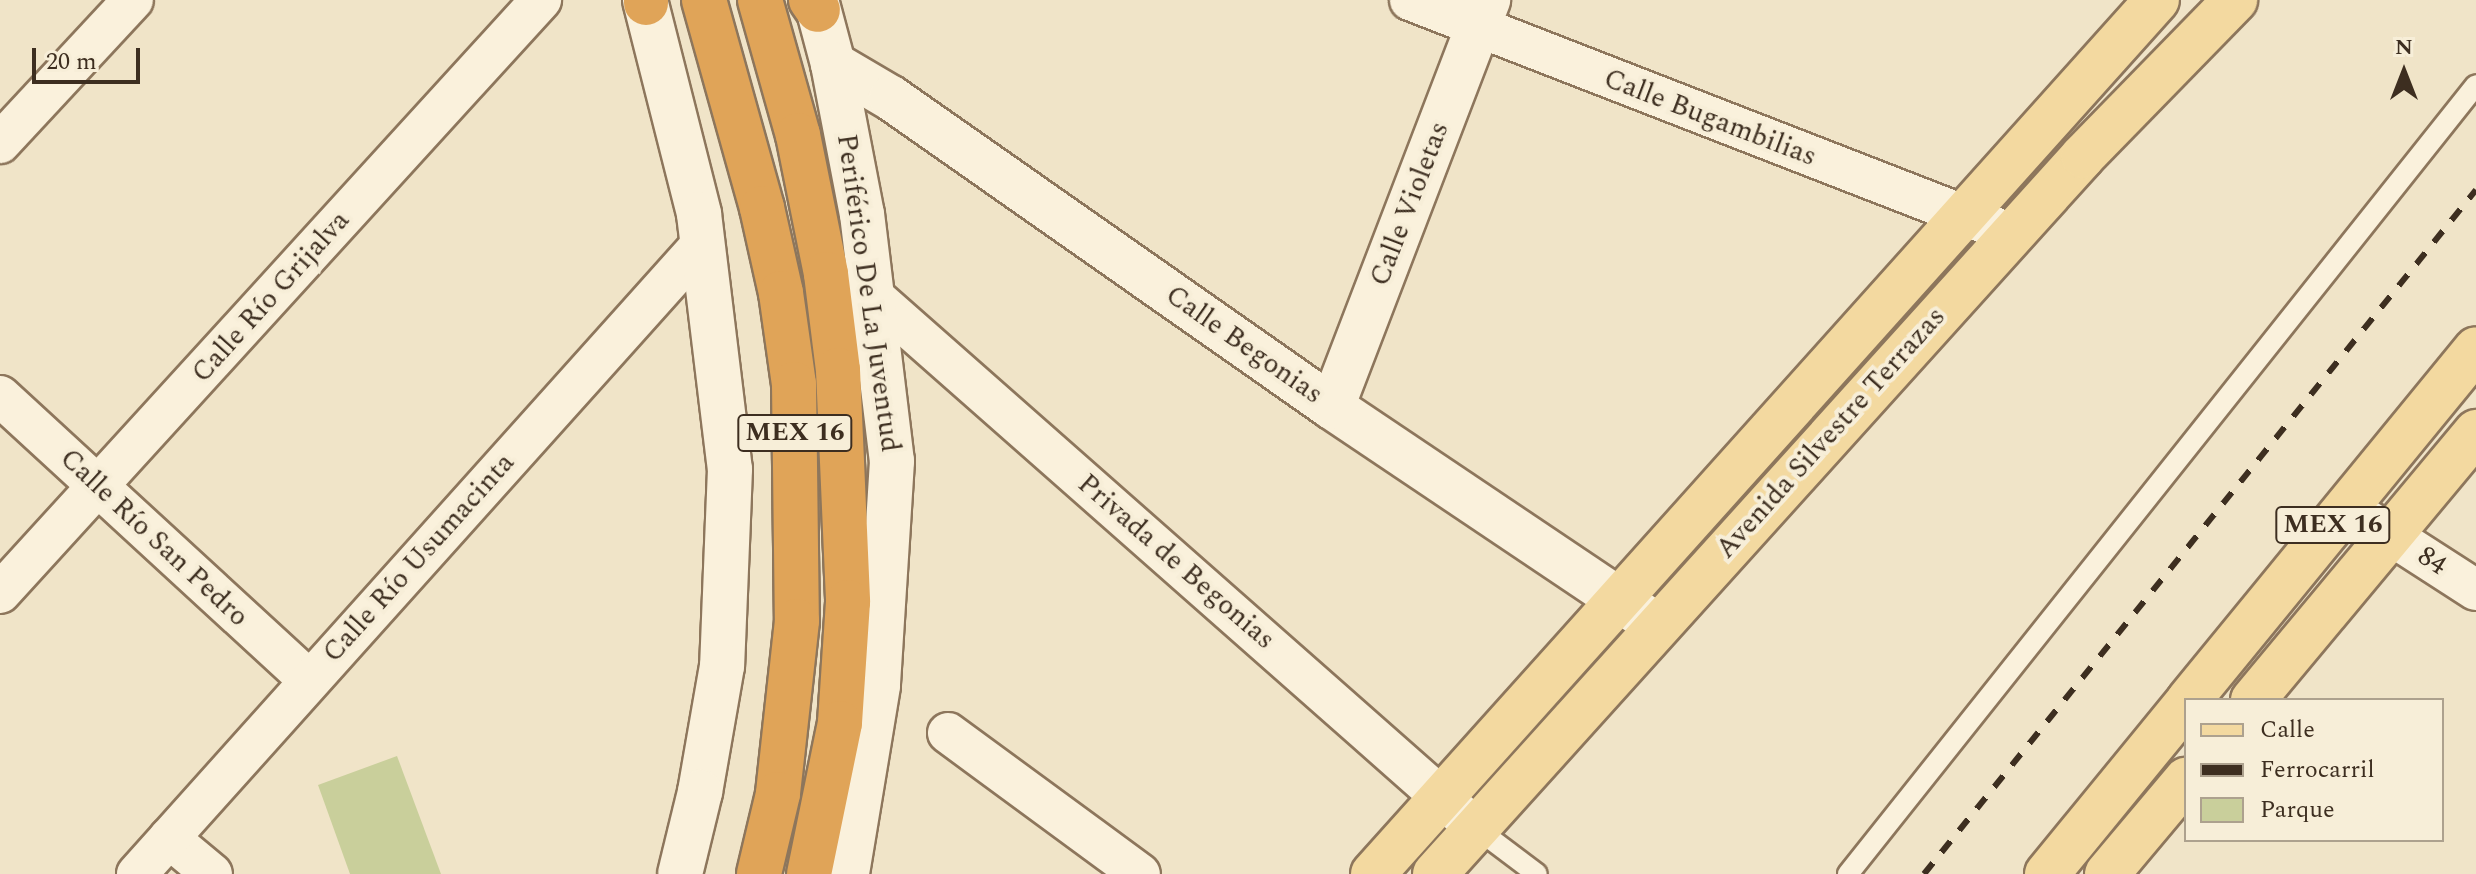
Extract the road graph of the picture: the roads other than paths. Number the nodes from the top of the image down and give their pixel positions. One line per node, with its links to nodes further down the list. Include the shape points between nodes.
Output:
1 (133, 0): 13 (street)
2 (541, 0): 22 (street, Calle Río Grijalva)
3 (704, 0): 41 (highway, MEX 16, via 762,208 794,384 797,621 778,794)
4 (760, 0): 42 (highway, Periférico De La Juventud / MEX 16, via 798,135 826,274 838,370 848,602 840,723)
5 (1410, 0): 10 (street, Calle Bugambilias)
6 (2157, 0): 14 (main road, Avenida Silvestre Terrazas)
7 (2235, 0): 15 (main road, Avenida Silvestre Terrazas)
8 (645, 1): 16 (main road)
9 (817, 3): 11 (main road, Periférico De La Juventud)
10 (1483, 14): 14 (street, Calle Bugambilias); 20 (main road, Calle Violetas)
11 (833, 64): 17 (main road, Periférico De La Juventud); 20 (main road, Calle Begonias, via 891,98)
12 (2476, 85): 48 (lane)
13 (0, 143)
14 (1960, 215): 15 (street, Calle Bugambilias); 27 (main road, Avenida Silvestre Terrazas)
15 (2012, 234): 28 (main road, Avenida Silvestre Terrazas)
16 (703, 243): 29 (street, Calle Río Usumacinta); 40 (main road, via 730,469 728,570 722,666)
17 (874, 297): 35 (street, Privada de Begonias); 43 (main road, Periférico De La Juventud, via 892,461 888,560 878,686)
18 (2476, 349): 23 (main road, MEX 16)
19 (0, 396): 22 (street, Calle Río San Pedro)
20 (1332, 407): 27 (main road, Calle Begonias)
21 (2476, 432): 24 (main road, MEX 16)
22 (99, 487): 26 (street, Calle Río Grijalva); 29 (street, Calle Río San Pedro)
23 (2347, 507): 24 (street, 84); 30 (main road, MEX 16)
24 (2392, 535): 25 (street, 84); 31 (main road, MEX 16)
25 (2476, 590)
26 (0, 593)
27 (1620, 600): 28 (main road, Calle Begonias); 35 (main road, Avenida Silvestre Terrazas)
28 (1657, 625): 36 (main road, Avenida Silvestre Terrazas)
29 (309, 680): 37 (street, Calle Río Usumacinta)
30 (2191, 698)
31 (2255, 698)
32 (2184, 707): 49 (main road, MEX 16)
33 (948, 733): 44 (street)
34 (2184, 782): 50 (main road)
35 (1443, 797): 36 (street, Privada de Begonias); 45 (main road, Avenida Silvestre Terrazas)
36 (1476, 828): 46 (main road, Avenida Silvestre Terrazas); 47 (lane)
37 (169, 838): 38 (street, Calle Río Usumacinta); 39 (street)
38 (137, 874)
39 (212, 874)
40 (680, 874)
41 (759, 874)
42 (809, 874)
43 (847, 874)
44 (1140, 874)
45 (1373, 874)
46 (1435, 874)
47 (1537, 874)
48 (1848, 874)
49 (2047, 874)
50 (2107, 874)

